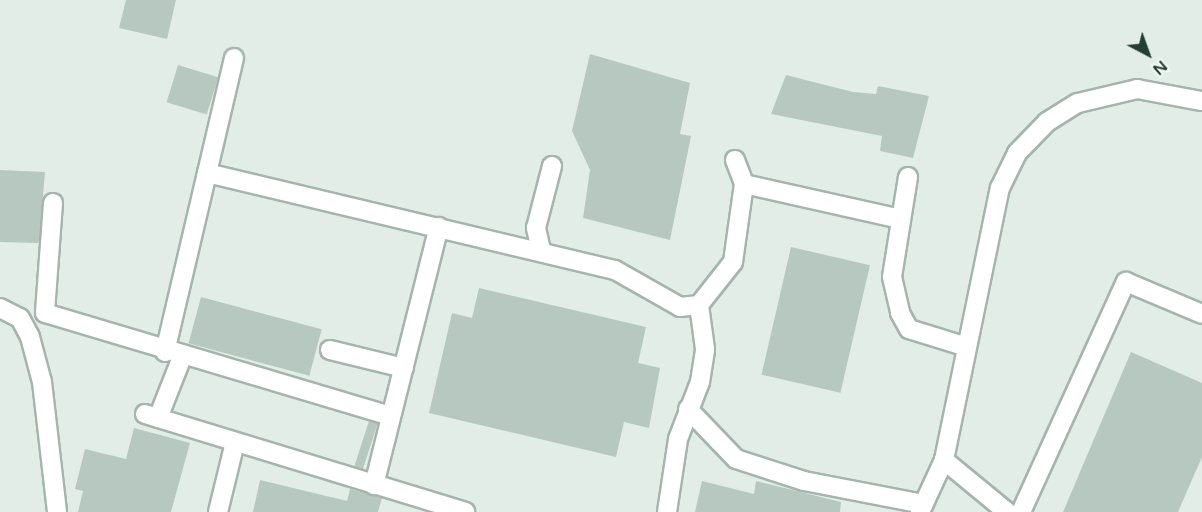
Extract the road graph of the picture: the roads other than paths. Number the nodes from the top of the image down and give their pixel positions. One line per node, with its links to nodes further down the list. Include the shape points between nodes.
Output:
1 (234, 58): 5 (street)
2 (1202, 101): 15 (street, via 1170,92 1106,93 1047,122 1017,153 1000,188)
3 (735, 160): 7 (street)
4 (552, 166): 11 (street, via 536,228)
5 (207, 173): 10 (street); 17 (street)
6 (908, 177): 9 (street)
7 (744, 184): 9 (street); 12 (street, via 733,262)
8 (53, 203): 17 (street, via 45,314)
9 (901, 219): 15 (street, via 892,277 900,313 909,329)
10 (439, 226): 11 (street); 18 (street)
11 (542, 250): 12 (street, via 615,270 680,307)
12 (699, 305): 19 (street, via 705,349)
13 (0, 308): 26 (street, via 20,318 33,348 42,382)
14 (1202, 314): 31 (street, via 1126,282)
15 (964, 346): 22 (street)
16 (330, 350): 18 (street)
17 (174, 354): 20 (street); 21 (street, via 152,416)
18 (404, 368): 20 (street)
19 (688, 409): 25 (street, via 736,459 804,481); 29 (street)
20 (392, 416): 23 (street)
21 (235, 442): 23 (street); 27 (street)
22 (944, 460): 25 (street); 30 (street)
23 (374, 485): 24 (street)
24 (437, 508): 28 (street)
25 (922, 508)
26 (57, 512)
27 (218, 512)
28 (465, 512)
29 (667, 512)
30 (1007, 512)
31 (1022, 512)

